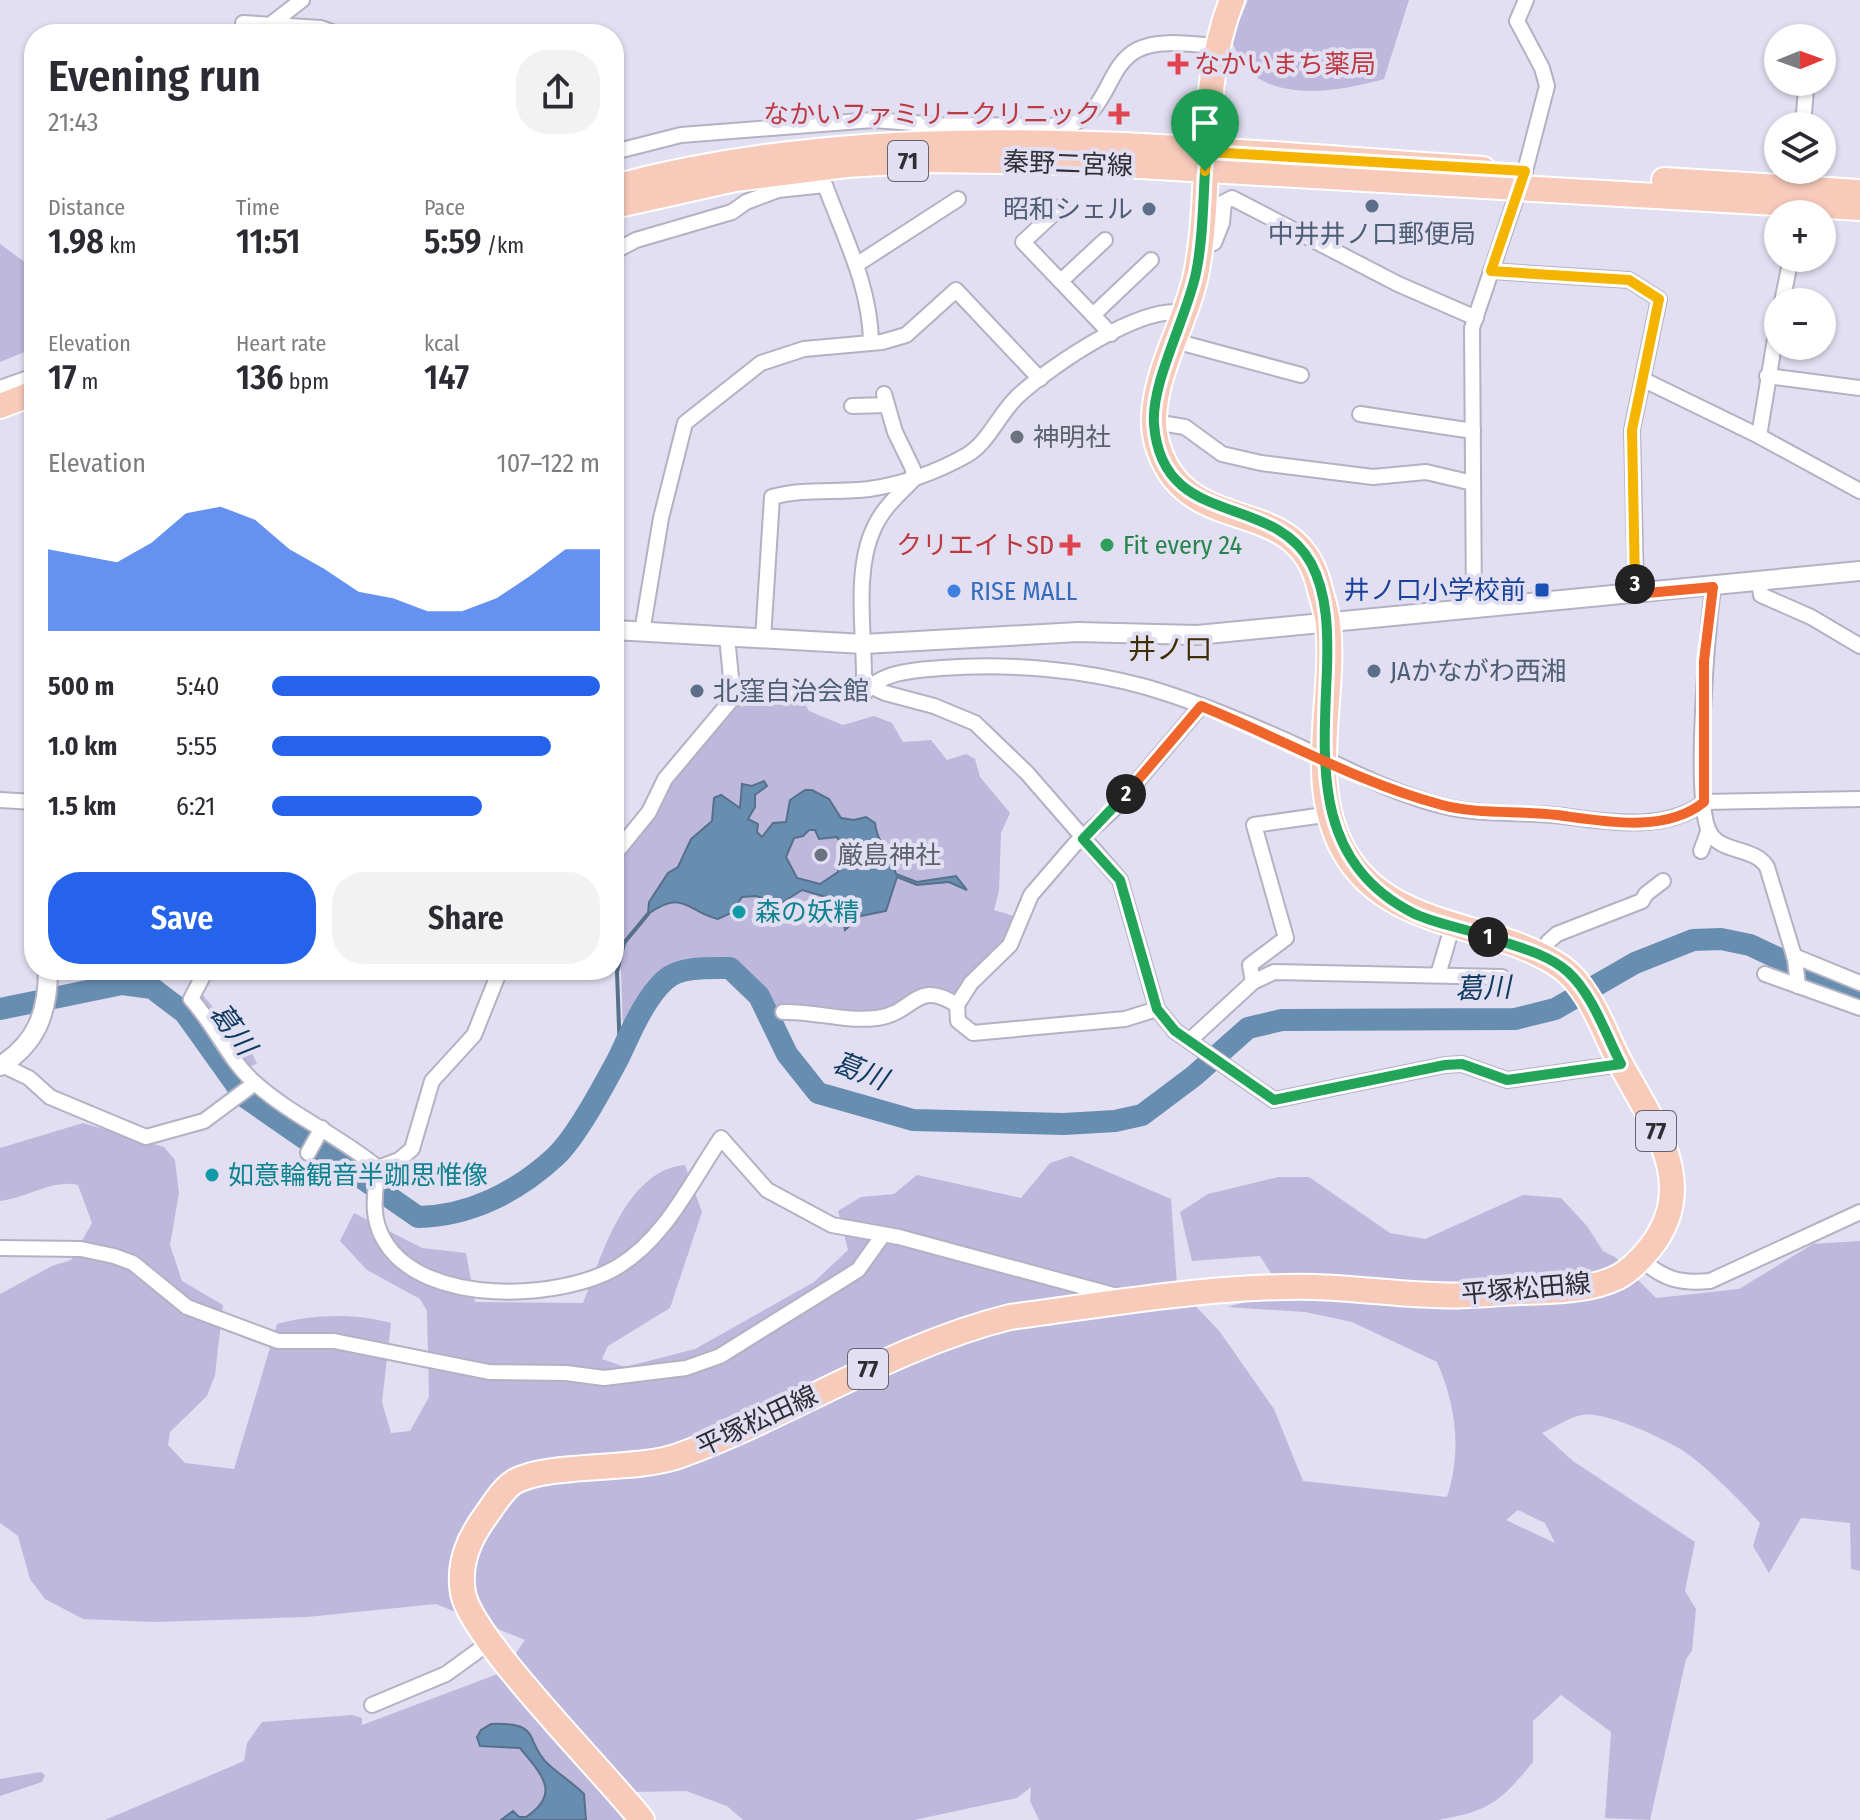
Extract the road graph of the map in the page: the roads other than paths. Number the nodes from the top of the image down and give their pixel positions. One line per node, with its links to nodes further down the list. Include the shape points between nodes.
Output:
1 (302, 0): 5 (street)
2 (1232, 0): 6 (main road, 平塚松田線 / 77)
3 (1526, 0): 9 (street, via 1517,21 1547,86)
4 (243, 23): 5 (street)
5 (271, 24)
6 (1218, 46): 7 (street, via 1154,44 1135,51 1085,121 1067,126 873,120 681,135); 8 (main road, 平塚松田線 / 77)
7 (624, 149)
8 (1206, 161): 9 (main road, 秦野二宮線 / 71); 10 (main road, 秦野二宮線 / 71, via 1070,144 913,143 730,162); 14 (main road, 秦野二宮線 / 71, via 916,160 735,179); 19 (main road, 平塚松田線 / 77)
9 (1522, 179): 12 (main road, 秦野二宮線 / 71); 22 (street)
10 (624, 185)
11 (1860, 192): 12 (main road, 秦野二宮線 / 71)
12 (1797, 194): 16 (main road, 秦野二宮線 / 71)
13 (958, 199): 21 (street)
14 (624, 204)
15 (1062, 206): 23 (street, via 1023,242)
16 (1860, 208)
17 (1105, 240): 23 (street)
18 (624, 246): 21 (street, via 732,212 778,190 825,185)
19 (1200, 248): 24 (main road, 平塚松田線 / 77); 26 (street, via 1214,243 1224,202 1232,198)
20 (1151, 260): 25 (street)
21 (856, 265): 29 (street, via 870,311)
22 (1491, 271): 26 (street); 34 (street, via 1629,280 1659,299)
23 (1061, 281): 25 (street)
24 (1185, 313): 27 (street, via 1165,312); 28 (main road, 平塚松田線 / 77)
25 (1093, 315): 27 (street)
26 (1476, 318): 43 (street)
27 (1111, 334): 33 (street, via 1082,346)
28 (1175, 341): 31 (street); 42 (main road, 平塚松田線 / 77, via 1156,397)
29 (871, 342): 33 (street, via 906,335 956,290); 55 (street, via 777,356 685,423 661,518)
30 (1770, 360): 32 (street)
31 (1301, 375)
32 (1767, 376): 36 (street); 44 (street)
33 (1040, 379): 45 (street, via 1018,396 971,453)
34 (1644, 380): 44 (street); 51 (street, via 1632,430)
35 (24, 386): 39 (street)
36 (1860, 388)
37 (24, 398): 39 (main road)
38 (852, 406): 45 (street, via 886,399)
39 (3, 408): 40 (main road)
40 (24, 410)
41 (1360, 414): 43 (street)
42 (1154, 422): 46 (street, via 1185,427 1222,454 1261,463 1373,477 1426,472); 53 (main road, 平塚松田線 / 77, via 1167,467 1185,490 1207,504 1266,523 1300,546 1316,574)
43 (1473, 431): 46 (street)
44 (1759, 436): 47 (street)
45 (913, 480): 57 (street, via 772,497); 58 (street, via 873,529 864,584)
46 (1473, 483): 52 (street)
47 (1860, 491)
48 (1860, 571): 49 (street)
49 (1759, 581): 50 (street); 59 (street, via 1761,595)
50 (1713, 587): 51 (street); 67 (street, via 1704,661)
51 (1636, 594): 52 (street)
52 (1474, 609): 53 (street)
53 (1328, 624): 58 (street, via 1197,635 1078,632); 63 (main road, 平塚松田線 / 77)
54 (624, 631): 55 (street)
55 (642, 632): 56 (street)
56 (727, 637): 57 (street); 61 (street)
57 (763, 639): 58 (street)
58 (864, 644): 60 (street, via 864,676)
59 (1860, 646)
60 (870, 686): 61 (street, via 864,694); 62 (street, via 910,670 1029,668 1145,687); 70 (street, via 975,723)
61 (733, 698): 71 (street, via 665,779 649,812)
62 (1201, 706): 63 (street); 70 (street)
63 (1323, 758): 67 (street, via 1394,790 1483,813 1604,822 1660,820 1694,811); 68 (main road, 平塚松田線 / 77)
64 (1860, 799): 67 (street)
65 (0, 800): 66 (street)
66 (24, 801)
67 (1704, 802): 69 (street)
68 (1331, 814): 74 (main road, 平塚松田線 / 77, via 1345,851 1365,877 1415,914); 83 (street, via 1254,825 1286,938 1246,960)
69 (1708, 832): 72 (street); 76 (street, via 1764,862)
70 (1083, 839): 86 (street, via 1031,895 1010,945 971,983); 88 (street, via 1120,880)
71 (624, 843)
72 (1701, 851)
73 (1663, 881): 75 (street, via 1642,901 1557,934)
74 (1453, 924): 75 (main road, 平塚松田線 / 77); 78 (street)
75 (1542, 956): 91 (main road, 平塚松田線 / 77, via 1576,981)
76 (1794, 958): 84 (street); 85 (street)
77 (1765, 974): 85 (street)
78 (1438, 975): 79 (street); 83 (street, via 1274,972)
79 (1502, 977)
80 (48, 980): 92 (street, via 37,1030)
81 (201, 980): 93 (street, via 191,999)
82 (496, 980): 96 (street, via 474,1035 432,1081 417,1141)
83 (1253, 982): 90 (street)
84 (1860, 983)
85 (1797, 984): 87 (street)
86 (957, 1005): 88 (street, via 958,1021 973,1033 1125,1019); 89 (street, via 926,993 880,1018 829,1019 804,1011)
87 (1860, 1008)
88 (1157, 1009): 90 (street)
89 (783, 1012)
90 (1189, 1041): 91 (street, via 1274,1100 1445,1065 1462,1064 1507,1080)
91 (1621, 1064): 100 (main road, 平塚松田線 / 77, via 1660,1139 1673,1180 1669,1219)
92 (1, 1065): 93 (street, via 29,1078 50,1097 146,1137 204,1121)
93 (253, 1084): 94 (street)
94 (322, 1128): 95 (street); 96 (street)
95 (308, 1153)
96 (377, 1173): 98 (street, via 375,1218 393,1252 422,1272 474,1289 543,1292 594,1279 645,1246 721,1138 767,1190 832,1225)
97 (1860, 1212): 100 (street, via 1710,1281 1665,1278)
98 (883, 1235): 99 (street, via 858,1270 720,1356 686,1368 604,1378 489,1372 334,1341 278,1341 187,1307 133,1263 114,1256 81,1249); 101 (street)
99 (0, 1248)
100 (1641, 1259): 101 (main road, 平塚松田線 / 77, via 1611,1281 1555,1291 1440,1296 1312,1287)
101 (1133, 1301): 102 (main road, 平塚松田線 / 77, via 971,1327 898,1354 669,1460 514,1482 471,1535 462,1567 463,1595)
102 (490, 1642): 103 (street, via 446,1674); 104 (main road, 平塚松田線 / 77)
103 (372, 1705)
104 (642, 1820)

